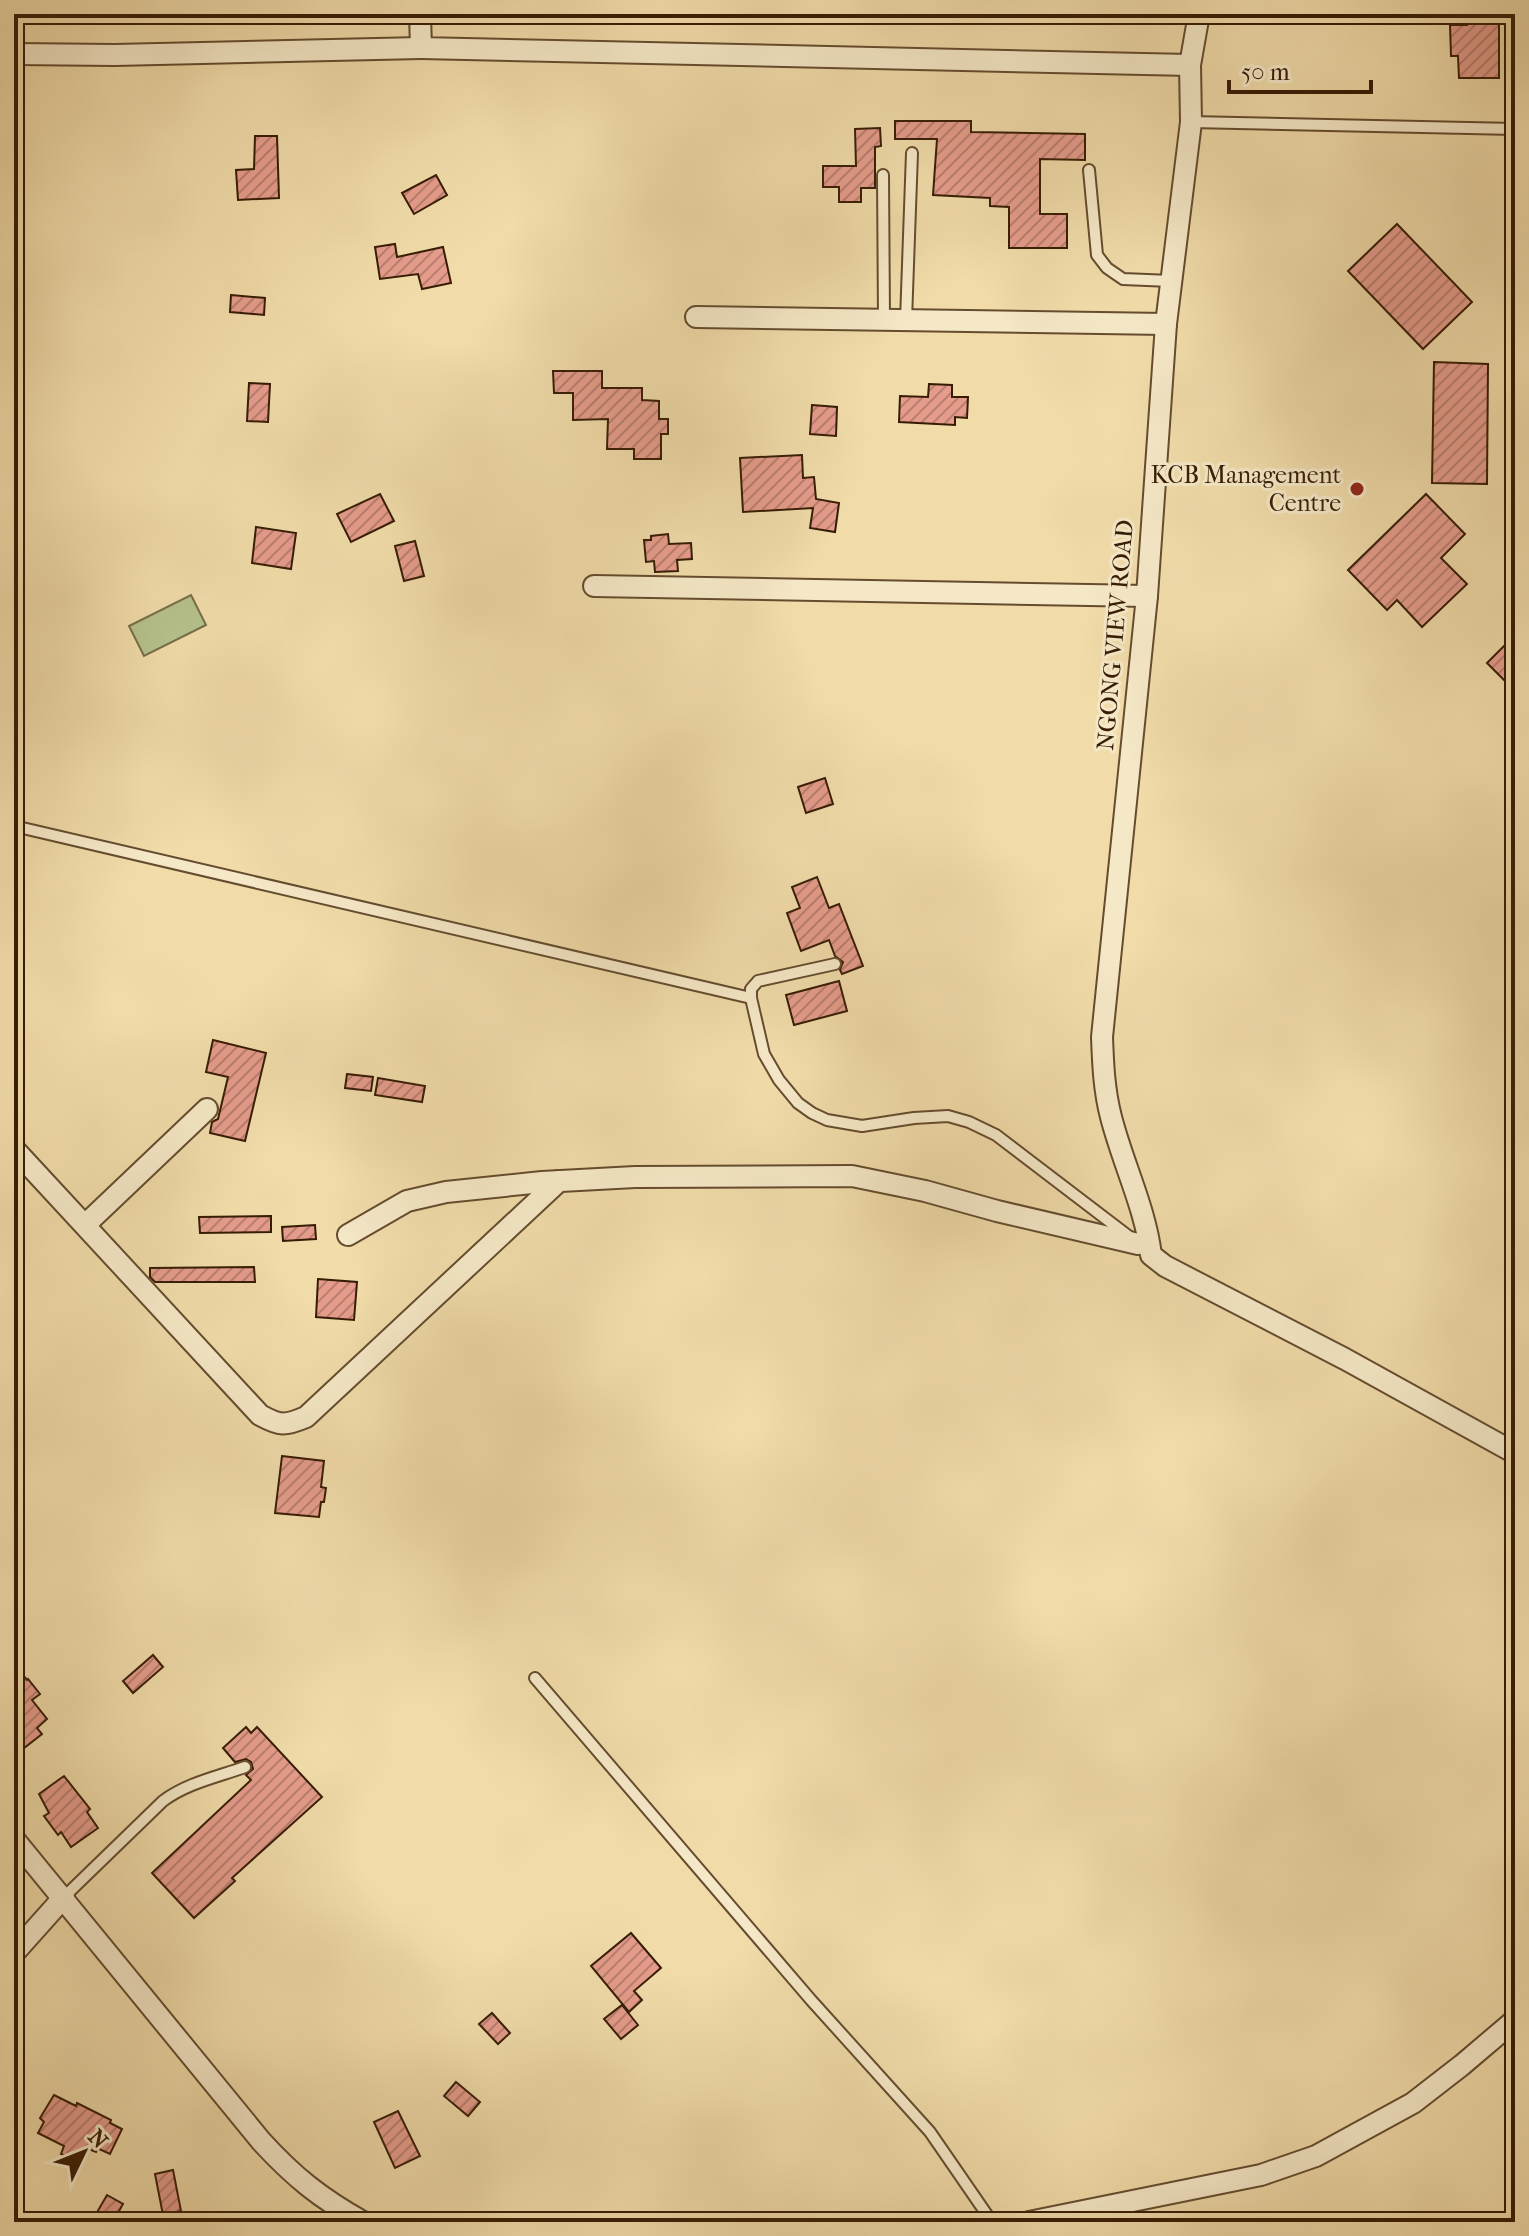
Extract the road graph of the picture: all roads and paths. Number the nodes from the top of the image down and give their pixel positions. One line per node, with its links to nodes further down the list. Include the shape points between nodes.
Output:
1 (420, 14): 3 (street)
2 (1199, 14): 5 (street, NGONG VIEW ROAD)
3 (421, 48): 4 (street); 5 (street)
4 (14, 54)
5 (1190, 65): 6 (street, NGONG VIEW ROAD)
6 (1191, 122): 7 (lane); 11 (street, NGONG VIEW ROAD)
7 (1515, 129)
8 (912, 153): 14 (lane)
9 (1089, 170): 11 (lane, via 1097,255 1123,279)
10 (883, 175): 13 (lane)
11 (1171, 281): 15 (street, NGONG VIEW ROAD)
12 (696, 317): 13 (street)
13 (884, 320): 14 (street)
14 (906, 320): 15 (street)
15 (1166, 324): 17 (street, NGONG VIEW ROAD)
16 (594, 586): 17 (street)
17 (1147, 596): 26 (street, NGONG VIEW ROAD, via 1102,1037 1103,1078 1112,1118 1148,1230)
18 (14, 826): 20 (lane)
19 (835, 964): 20 (lane, via 758,981)
20 (751, 998): 26 (lane, via 764,1054 779,1080 812,1113 862,1126 948,1116 969,1122 996,1135)
21 (207, 1109): 24 (street)
22 (14, 1149): 24 (street)
23 (559, 1181): 24 (street, via 306,1417 278,1425 260,1415); 25 (street, via 407,1201); 26 (street, via 852,1176)
24 (85, 1225)
25 (348, 1235)
26 (1144, 1249): 27 (street, via 1165,1266)
27 (1515, 1453)
28 (535, 1678): 35 (lane, via 930,2132)
29 (245, 1767): 31 (lane, via 175,1792)
30 (14, 1839): 31 (street)
31 (64, 1897): 32 (street); 34 (street, via 280,2162 331,2204)
32 (14, 1953)
33 (1515, 2020): 36 (street, via 1413,2103 1316,2156 1261,2175)
34 (363, 2222)
35 (992, 2222)
36 (1029, 2222)

